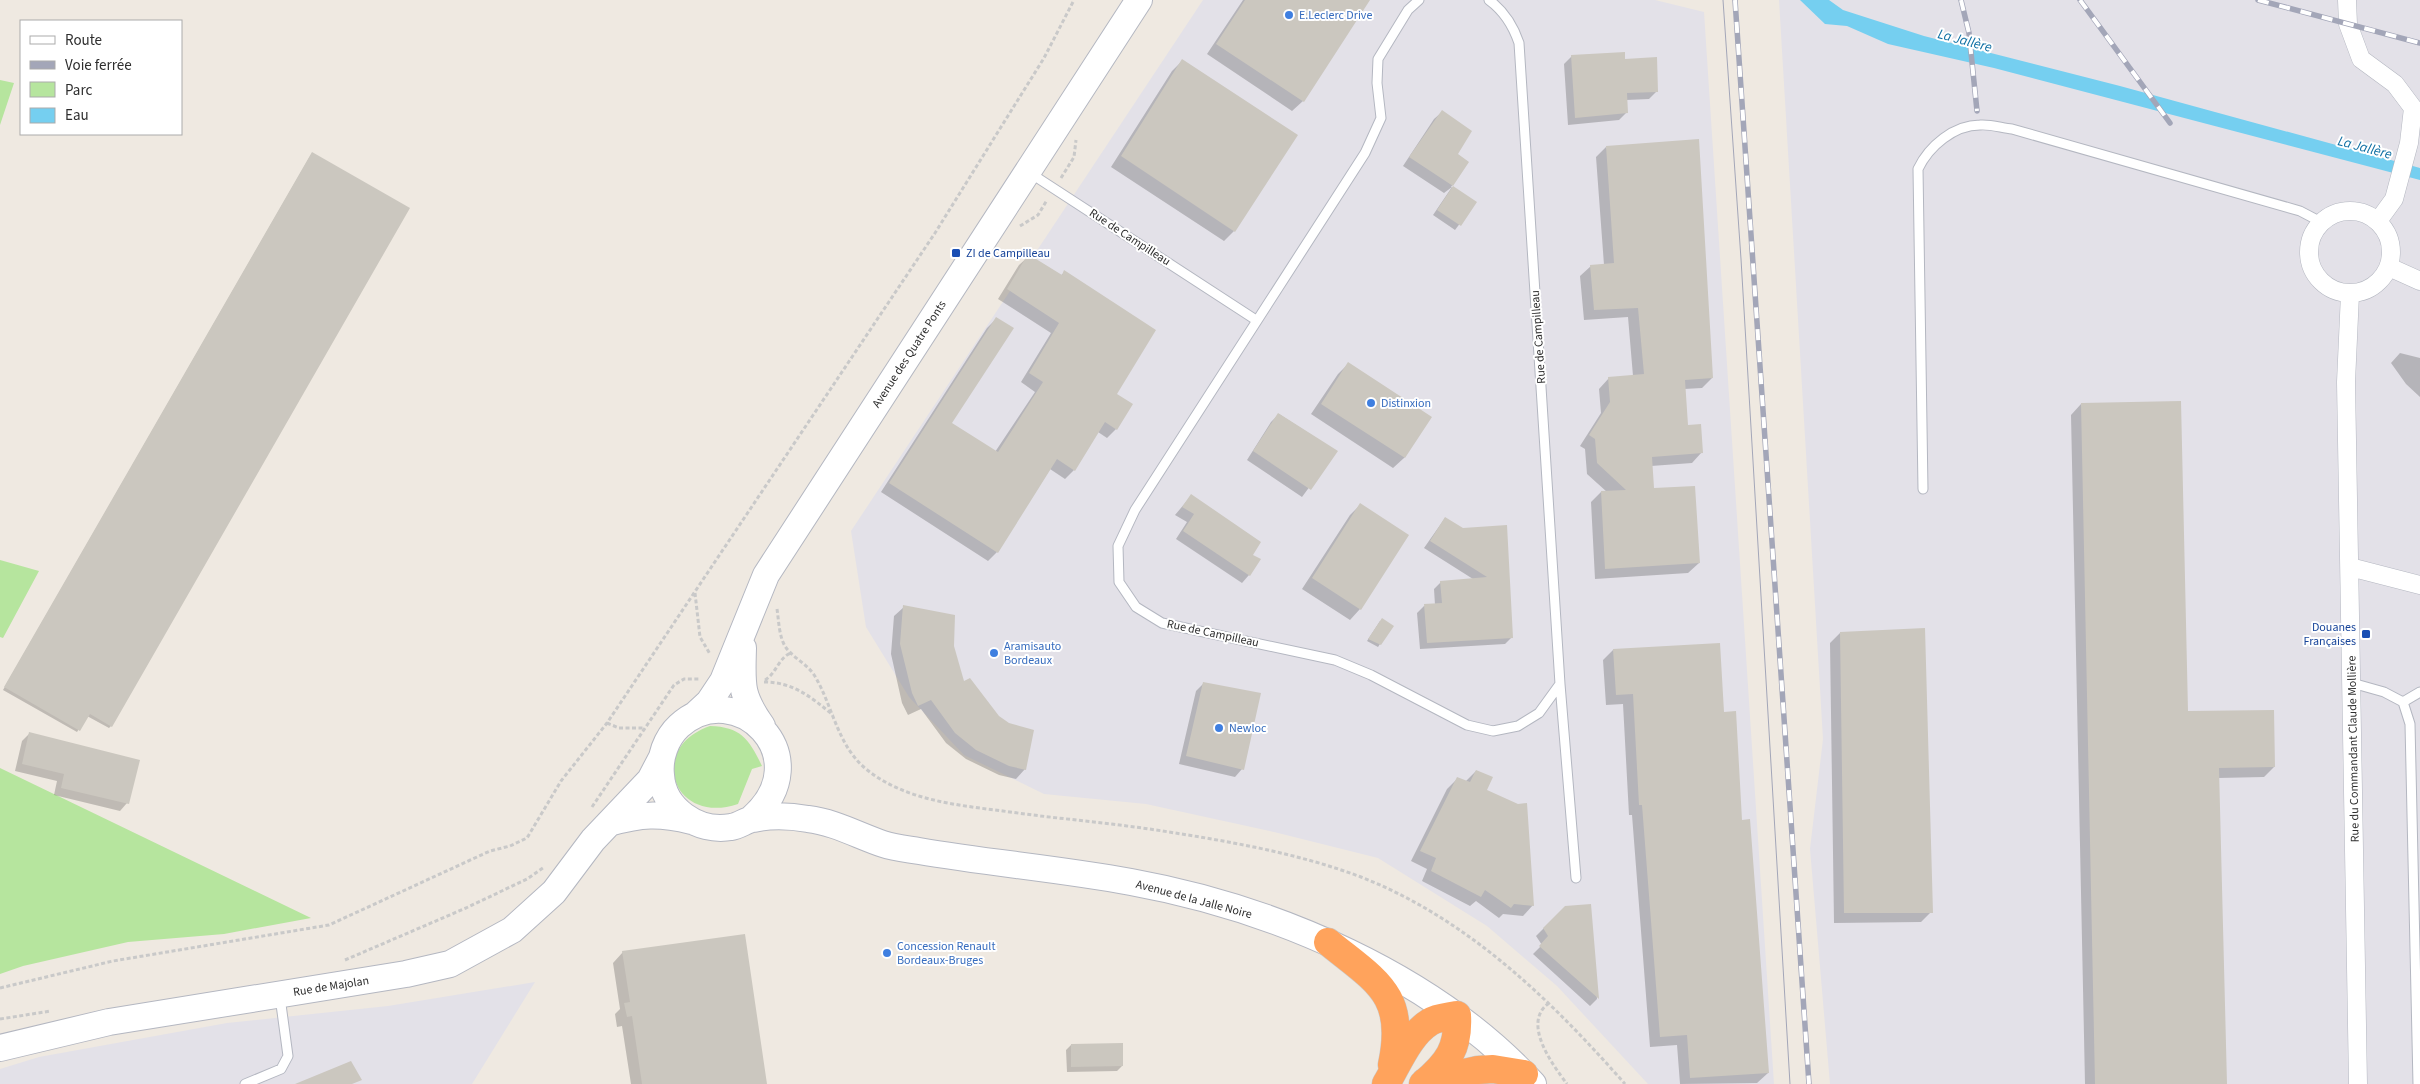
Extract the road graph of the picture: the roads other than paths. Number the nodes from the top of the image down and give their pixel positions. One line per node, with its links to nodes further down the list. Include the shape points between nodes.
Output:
1 (1139, 0): 5 (main road, Avenue des Quatre Ponts)
2 (1419, 0): 11 (lane, Rue de Campilleau, via 1408,10 1378,59 1381,118 1365,153)
3 (1489, 0): 17 (lane, Rue de Campilleau, via 1514,27 1519,42)
4 (2347, 0): 6 (street, via 2348,24 2361,59 2395,84 2413,108 2409,143 2394,199)
5 (1028, 172): 11 (lane, Rue de Campilleau); 15 (main road, Avenue des Quatre Ponts, via 766,575 744,630)
6 (2378, 221): 7 (street, via 2368,214 2343,211); 8 (street, via 2391,242)
7 (2321, 222): 10 (street, via 2309,243 2311,268 2327,286); 12 (lane, via 2300,211 2012,129 1981,124 1962,128 1939,142 1925,155 1918,169)
8 (2389, 267): 9 (street); 10 (street, via 2374,286)
9 (2420, 281)
10 (2350, 294): 13 (street, Rue du Commandant Claude Mollière, via 2346,382)
11 (1256, 320): 17 (lane, Rue de Campilleau, via 1135,510 1118,546 1119,582 1136,607 1162,623 1335,660 1467,725 1493,731 1518,726 1539,713)
12 (1923, 489)
13 (2350, 567): 14 (street); 16 (street, Rue du Commandant Claude Mollière)
14 (2420, 584)
15 (732, 682): 21 (main road, Avenue des Quatre Ponts); 22 (main road)
16 (2352, 683): 20 (lane, via 2384,692); 38 (street, Rue du Commandant Claude Mollière)
17 (1560, 684): 29 (lane, Rue de Campilleau)
18 (2420, 692): 20 (lane)
19 (2420, 701): 20 (lane)
20 (2402, 702): 39 (lane, via 2410,724 2412,748)
21 (695, 715): 22 (main road, via 714,710 734,712 753,720); 23 (main road, via 679,726 667,741)
22 (767, 734): 24 (main road)
23 (661, 759): 25 (main road, Rue de Majolan, via 650,780); 28 (main road, via 660,778 666,795 677,810)
24 (778, 762): 26 (main road, via 778,779 773,794); 27 (main road, via 789,791)
25 (598, 818): 28 (main road, via 666,814); 31 (main road, Rue de Majolan, via 554,892 512,930 450,964)
26 (751, 819): 27 (main road, Avenue de la Jalle Noire, via 788,816); 28 (main road, via 722,828)
27 (812, 819): 30 (main road, Avenue de la Jalle Noire, via 886,845 1141,884 1254,915)
28 (692, 821)
29 (1576, 878)
30 (1328, 942): 32 (main road, Avenue de la Jalle Noire, via 1412,987); 35 (highway, via 1374,980 1392,1003 1397,1024 1396,1050)
31 (279, 994): 33 (main road, Rue de Majolan, via 109,1022); 37 (lane, via 288,1056 281,1068)
32 (1457, 1016): 34 (main road, Avenue de la Jalle Noire); 35 (highway, via 1436,1019 1422,1028); 36 (highway, via 1453,1050 1444,1065)
33 (0, 1048)
34 (1528, 1079): 36 (highway, via 1493,1069)
35 (1388, 1081)
36 (1424, 1083)
37 (245, 1084)
38 (2358, 1084)
39 (2418, 1084)

